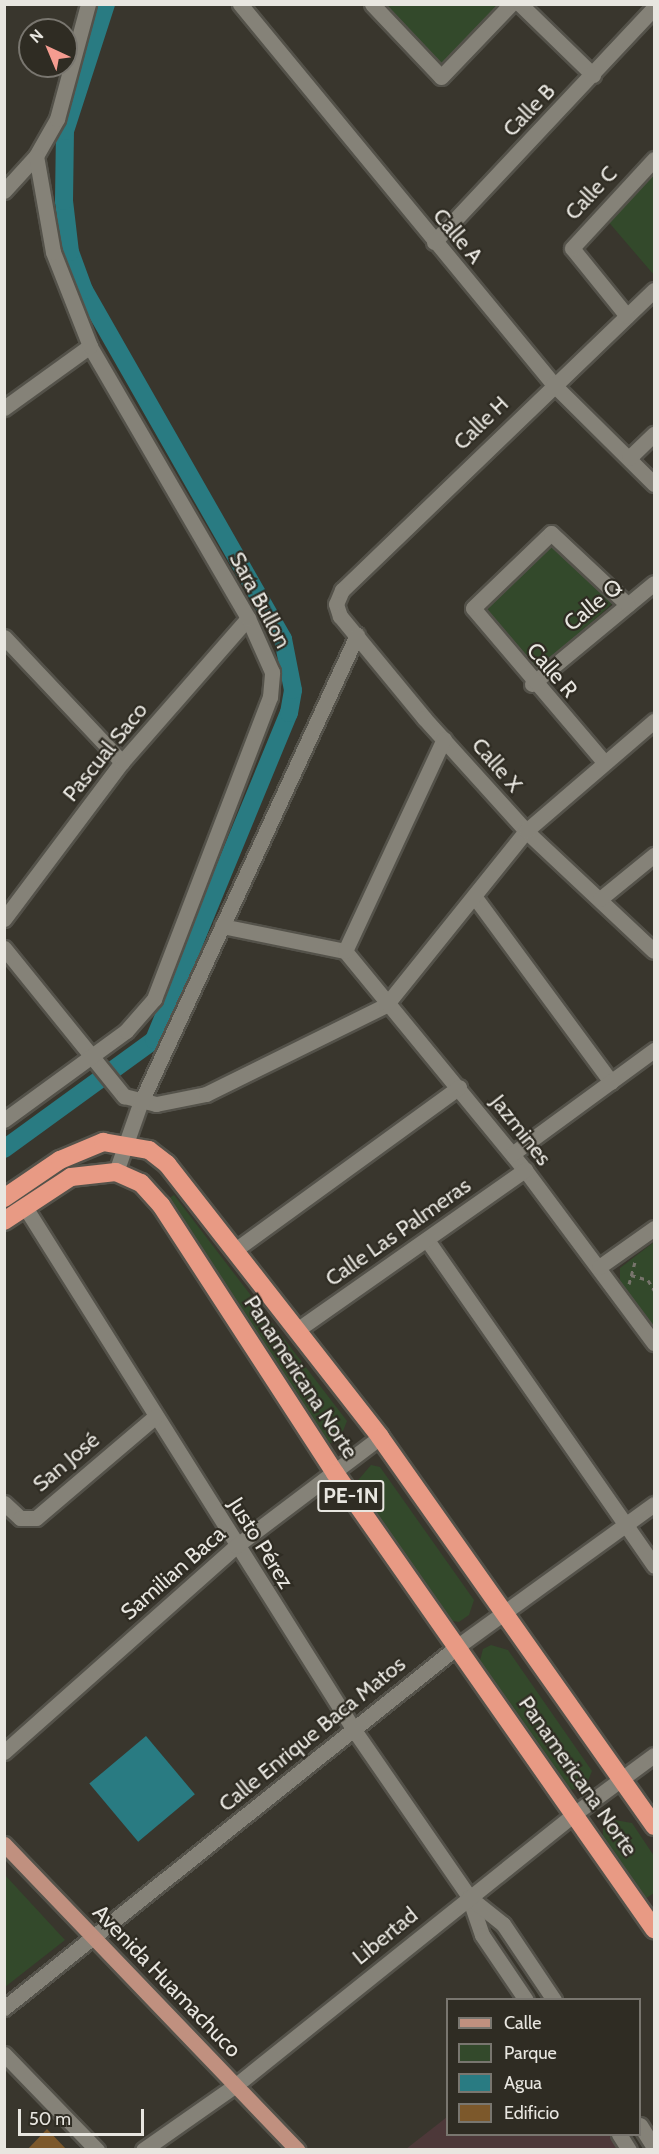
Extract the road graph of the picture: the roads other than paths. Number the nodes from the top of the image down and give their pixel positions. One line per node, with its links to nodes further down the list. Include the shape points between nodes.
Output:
1 (88, 4): 8 (street, via 57,119)
2 (240, 4): 11 (street, Calle A)
3 (372, 4): 4 (street, via 441,77)
4 (511, 4)
5 (520, 4): 7 (street)
6 (654, 8): 7 (street, Calle B)
7 (593, 75): 11 (street, Calle B)
8 (36, 156): 10 (street); 14 (street, Sara Bullon, via 53,252)
9 (654, 159): 13 (street, Calle C, via 572,248)
10 (4, 191)
11 (434, 242): 15 (street, Calle A)
12 (654, 290): 13 (street, Calle H)
13 (627, 316): 15 (street, Calle H)
14 (90, 346): 16 (street); 23 (street, Sara Bullon)
15 (553, 384): 18 (street, Calle A); 21 (street, Calle H)
16 (4, 408)
17 (654, 434): 18 (street)
18 (628, 458): 19 (street, Calle A)
19 (654, 484)
20 (654, 583): 22 (street, Calle Q)
21 (342, 590): 24 (street, Calle X, via 338,610)
22 (628, 605): 26 (street, Calle Q); 26 (street, Calle R, via 551,532 474,604 474,611)
23 (248, 618): 29 (street, Pascual Saco); 42 (street, Sara Bullon, via 269,660 270,697 168,973 126,1031)
24 (357, 635): 28 (street, Calle X); 36 (street)
25 (4, 637): 29 (street)
26 (532, 684): 30 (street, Calle R)
27 (654, 721): 30 (street)
28 (444, 738): 31 (street, Calle X); 38 (street)
29 (122, 762): 35 (street, Pascual Saco)
30 (604, 762): 31 (street)
31 (526, 831): 33 (street); 34 (street, Calle X)
32 (654, 855): 34 (street)
33 (474, 896): 40 (street); 43 (street)
34 (600, 899): 39 (street, Calle X)
35 (4, 919)
36 (222, 926): 38 (street); 45 (street)
37 (4, 948): 42 (street)
38 (345, 951): 40 (street, Jazmines)
39 (654, 951)
40 (386, 1005): 44 (street, Jazmines); 45 (street, via 206,1094)
41 (654, 1050): 43 (street)
42 (93, 1061): 45 (street, via 113,1087); 46 (street, Sara Bullon)
43 (611, 1082): 48 (street)
44 (459, 1088): 48 (street, Jazmines); 56 (street)
45 (140, 1104): 47 (street)
46 (4, 1120)
47 (127, 1143): 50 (street); 51 (highway, Panamericana Norte / PE-1N, via 82,1148); 56 (highway, Panamericana Norte / PE-1N, via 149,1150 167,1164)
48 (512, 1154): 49 (street, Jazmines)
49 (525, 1170): 55 (street, Calle Las Palmeras); 57 (street, Jazmines)
50 (116, 1172): 52 (highway, via 71,1177); 62 (highway, Panamericana Norte / PE-1N, via 141,1183 161,1205)
51 (4, 1198)
52 (25, 1206): 53 (highway); 60 (street, Justo Pérez)
53 (4, 1221)
54 (654, 1228): 57 (street)
55 (428, 1240): 58 (street, Calle Las Palmeras); 65 (street)
56 (235, 1250): 58 (highway, Panamericana Norte / PE-1N)
57 (599, 1267): 59 (street, Jazmines)
58 (297, 1330): 61 (highway, Panamericana Norte / PE-1N)
59 (654, 1343)
60 (156, 1416): 63 (street, San José, via 36,1518 20,1518); 66 (street, Justo Pérez)
61 (380, 1437): 62 (street, Samilian Baca); 68 (highway, Panamericana Norte / PE-1N)
62 (334, 1473): 66 (street, Samilian Baca); 69 (highway, Panamericana Norte / PE-1N)
63 (4, 1503)
64 (654, 1504): 65 (street, Calle Enrique Baca Matos)
65 (626, 1524): 67 (street); 68 (street, Calle Enrique Baca Matos)
66 (236, 1546): 70 (street, Justo Pérez); 71 (street, Samilian Baca)
67 (654, 1566)
68 (503, 1612): 69 (street, Calle Enrique Baca Matos); 73 (highway, Panamericana Norte / PE-1N)
69 (458, 1646): 70 (street, Calle Enrique Baca Matos); 74 (highway, Panamericana Norte / PE-1N)
70 (354, 1730): 77 (street, Justo Pérez); 79 (street, Calle Enrique Baca Matos)
71 (4, 1752)
72 (654, 1755): 73 (street, Libertad)
73 (621, 1779): 74 (street, Libertad); 75 (highway, Panamericana Norte / PE-1N)
74 (574, 1814): 77 (street, Libertad); 78 (highway, Panamericana Norte / PE-1N)
75 (654, 1826)
76 (4, 1844): 79 (main road, Avenida Huamachuco)
77 (469, 1897): 80 (street, Justo Pérez, via 482,1935); 81 (street, Justo Pérez, via 503,1924); 84 (street, Libertad)
78 (654, 1929)
79 (94, 1938): 82 (street, Calle Enrique Baca Matos); 84 (main road, Avenida Huamachuco)
80 (525, 1998)
81 (553, 1998)
82 (4, 2008)
83 (4, 2054): 88 (street)
84 (236, 2085): 89 (street, Libertad); 90 (main road, Avenida Huamachuco)
85 (641, 2128): 87 (street)
86 (620, 2136): 91 (street)
87 (654, 2147)
88 (97, 2150)
89 (143, 2150)
90 (297, 2150)
91 (629, 2150)

